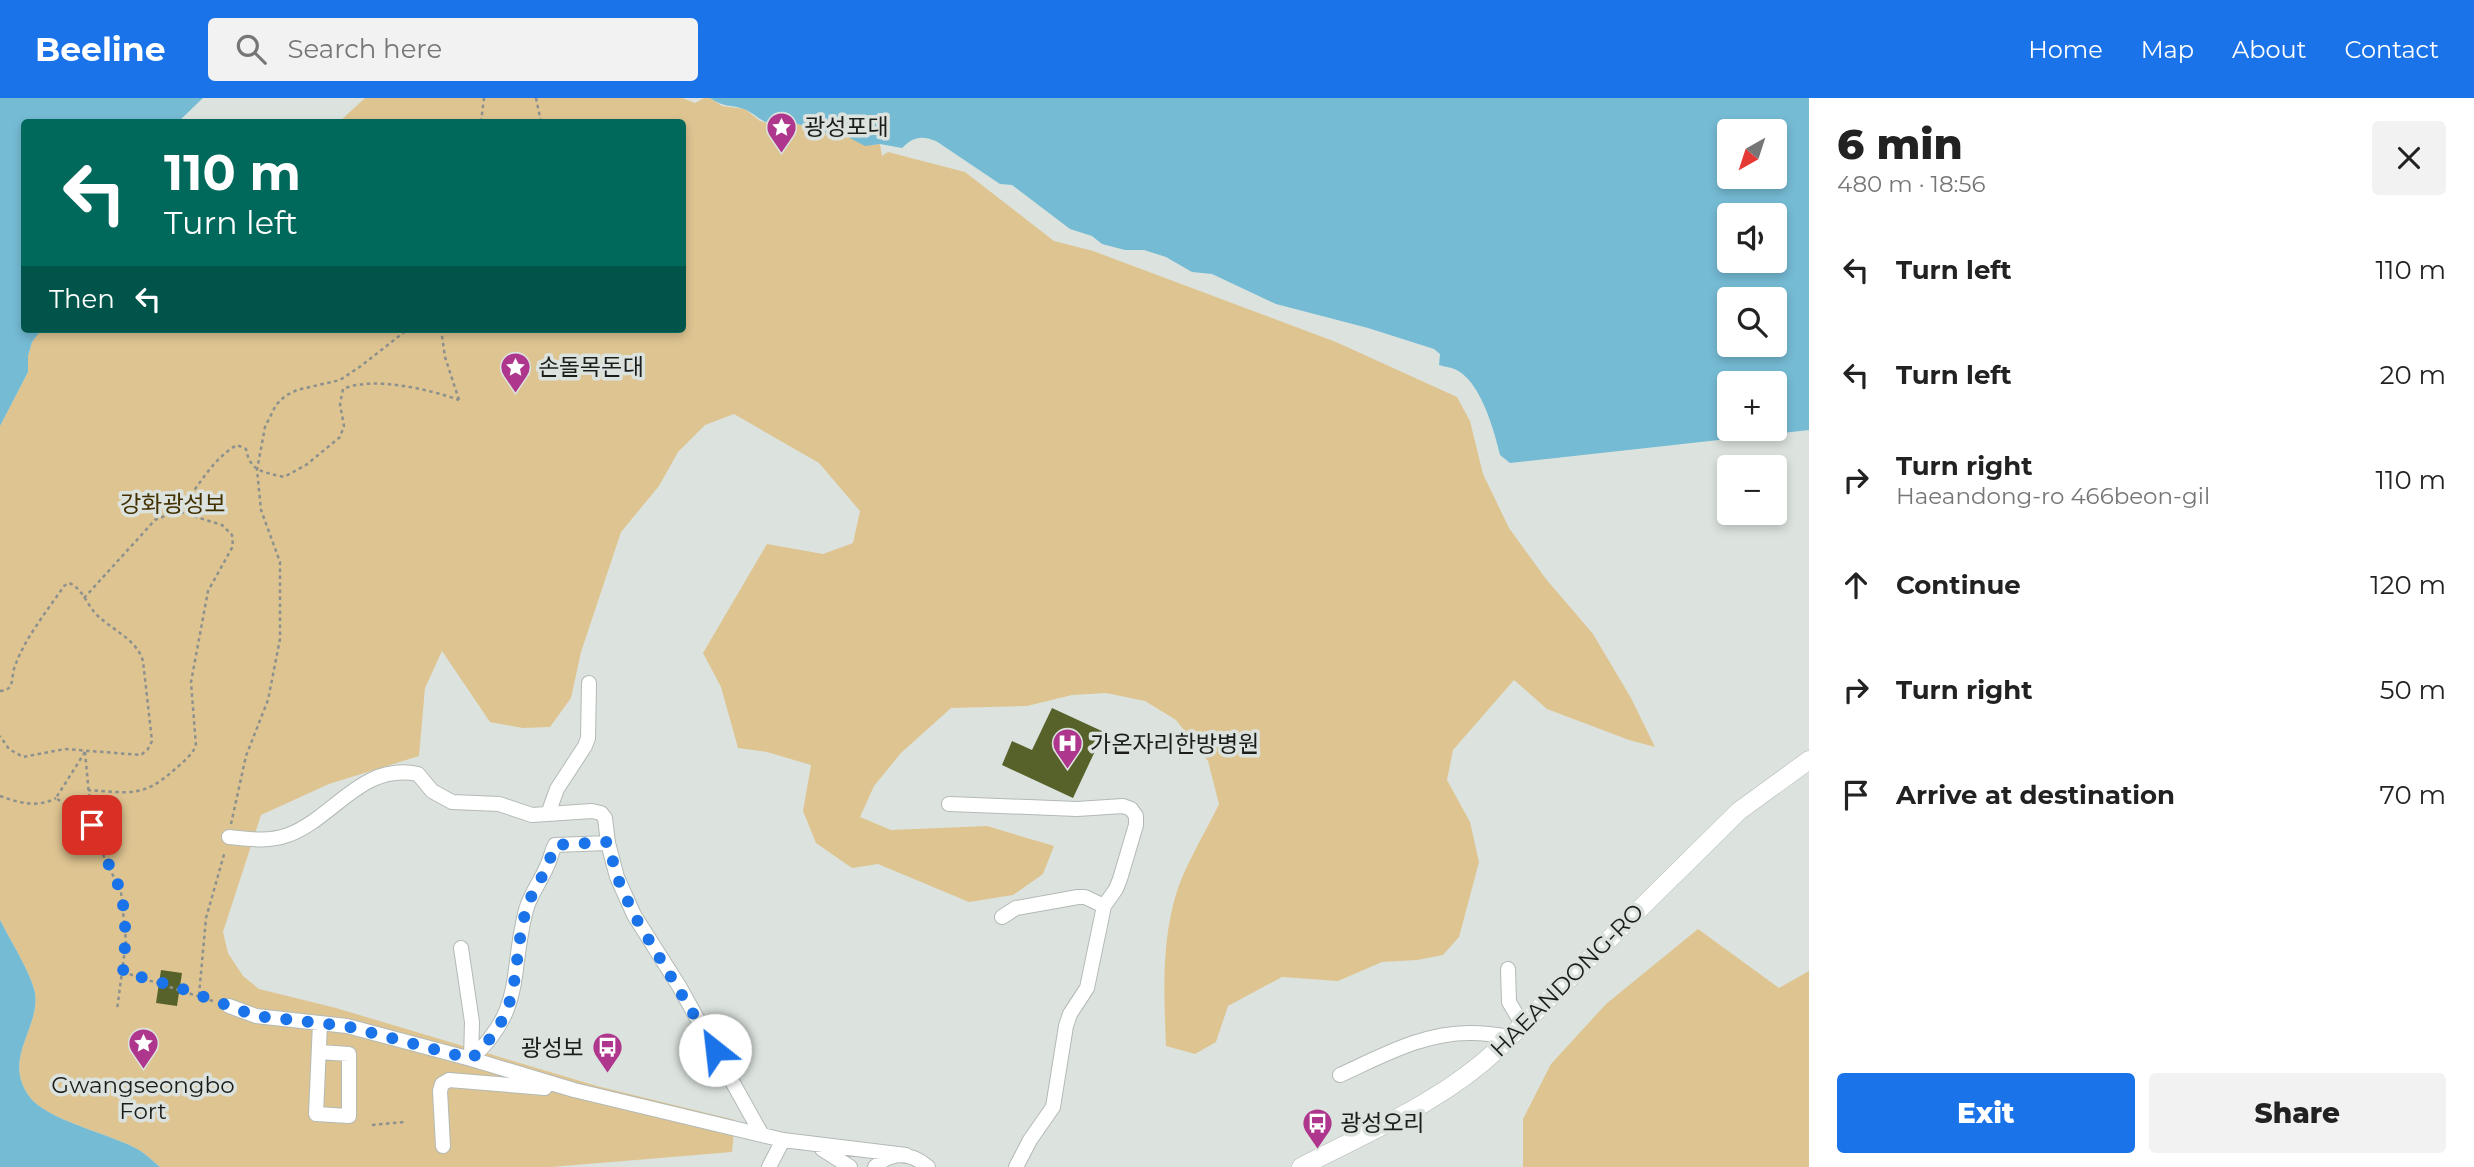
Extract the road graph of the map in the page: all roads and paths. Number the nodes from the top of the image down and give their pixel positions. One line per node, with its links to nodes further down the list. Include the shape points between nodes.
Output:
1 (484, 98): 3 (path)
2 (536, 98): 4 (path)
3 (481, 119)
4 (540, 119)
5 (406, 333): 7 (path, via 340,380 285,396 265,428)
6 (442, 333): 7 (path, via 459,400 434,391 355,384 343,389 341,437 284,477)
7 (257, 470): 8 (path, via 246,449 237,445 215,461); 21 (path, via 261,510 279,562 279,639 268,700 246,755)
8 (177, 511): 9 (path, via 155,520); 15 (path, via 222,525 232,535 233,546 208,591 204,611 191,682 196,747 149,789)
9 (84, 598): 11 (path, via 75,586 64,586 14,667 12,685); 13 (path, via 95,614 140,651 152,741 141,755)
10 (589, 683): 19 (street, via 588,738 557,789)
11 (0, 691)
12 (0, 736): 13 (path, via 9,749 23,757 65,750)
13 (85, 752): 15 (path); 17 (path)
14 (1809, 760): 32 (main road, HAEANDONG-RO, via 1739,811)
15 (88, 790): 20 (path)
16 (0, 796): 17 (path, via 31,804)
17 (56, 798): 20 (path)
18 (949, 804): 23 (street, via 1131,809 1136,816 1132,839 1116,889)
19 (548, 814): 21 (street, via 532,815 499,804 452,802 432,791 418,774 393,773 356,787 304,828 287,835 266,840); 22 (street, via 601,813)
20 (92, 825): 27 (path, via 121,892 126,942)
21 (229, 837): 28 (path, via 206,918)
22 (608, 842): 34 (street, via 555,845 527,907 508,1009 496,1032); 39 (street, via 634,915)
23 (1104, 906): 24 (street, via 1085,897 1016,908); 48 (street, via 1087,988 1066,1026 1053,1107)
24 (1002, 917)
25 (461, 948): 34 (street, via 472,1022)
26 (1508, 969): 32 (street)
27 (123, 972): 28 (path); 30 (path)
28 (199, 995): 29 (path)
29 (229, 1006): 31 (street, via 256,1016)
30 (117, 1010)
31 (320, 1023): 33 (street); 34 (street)
32 (1516, 1030): 35 (street, via 1430,1038); 49 (main road, HAEANDONG-RO, via 1438,1095)
33 (319, 1052): 33 (street, via 316,1114 349,1116 349,1054)
34 (471, 1059): 36 (street)
35 (1340, 1075)
36 (575, 1090): 39 (street); 42 (street, via 449,1080 440,1091)
37 (404, 1122): 38 (path)
38 (372, 1125)
39 (762, 1135): 40 (street)
40 (783, 1140): 41 (street); 44 (street)
41 (815, 1145): 43 (street); 45 (street)
42 (443, 1146)
43 (906, 1155): 46 (street, via 882,1160); 47 (street)
44 (769, 1167)
45 (850, 1167)
46 (875, 1167)
47 (928, 1167)
48 (1016, 1167)
49 (1301, 1167)

